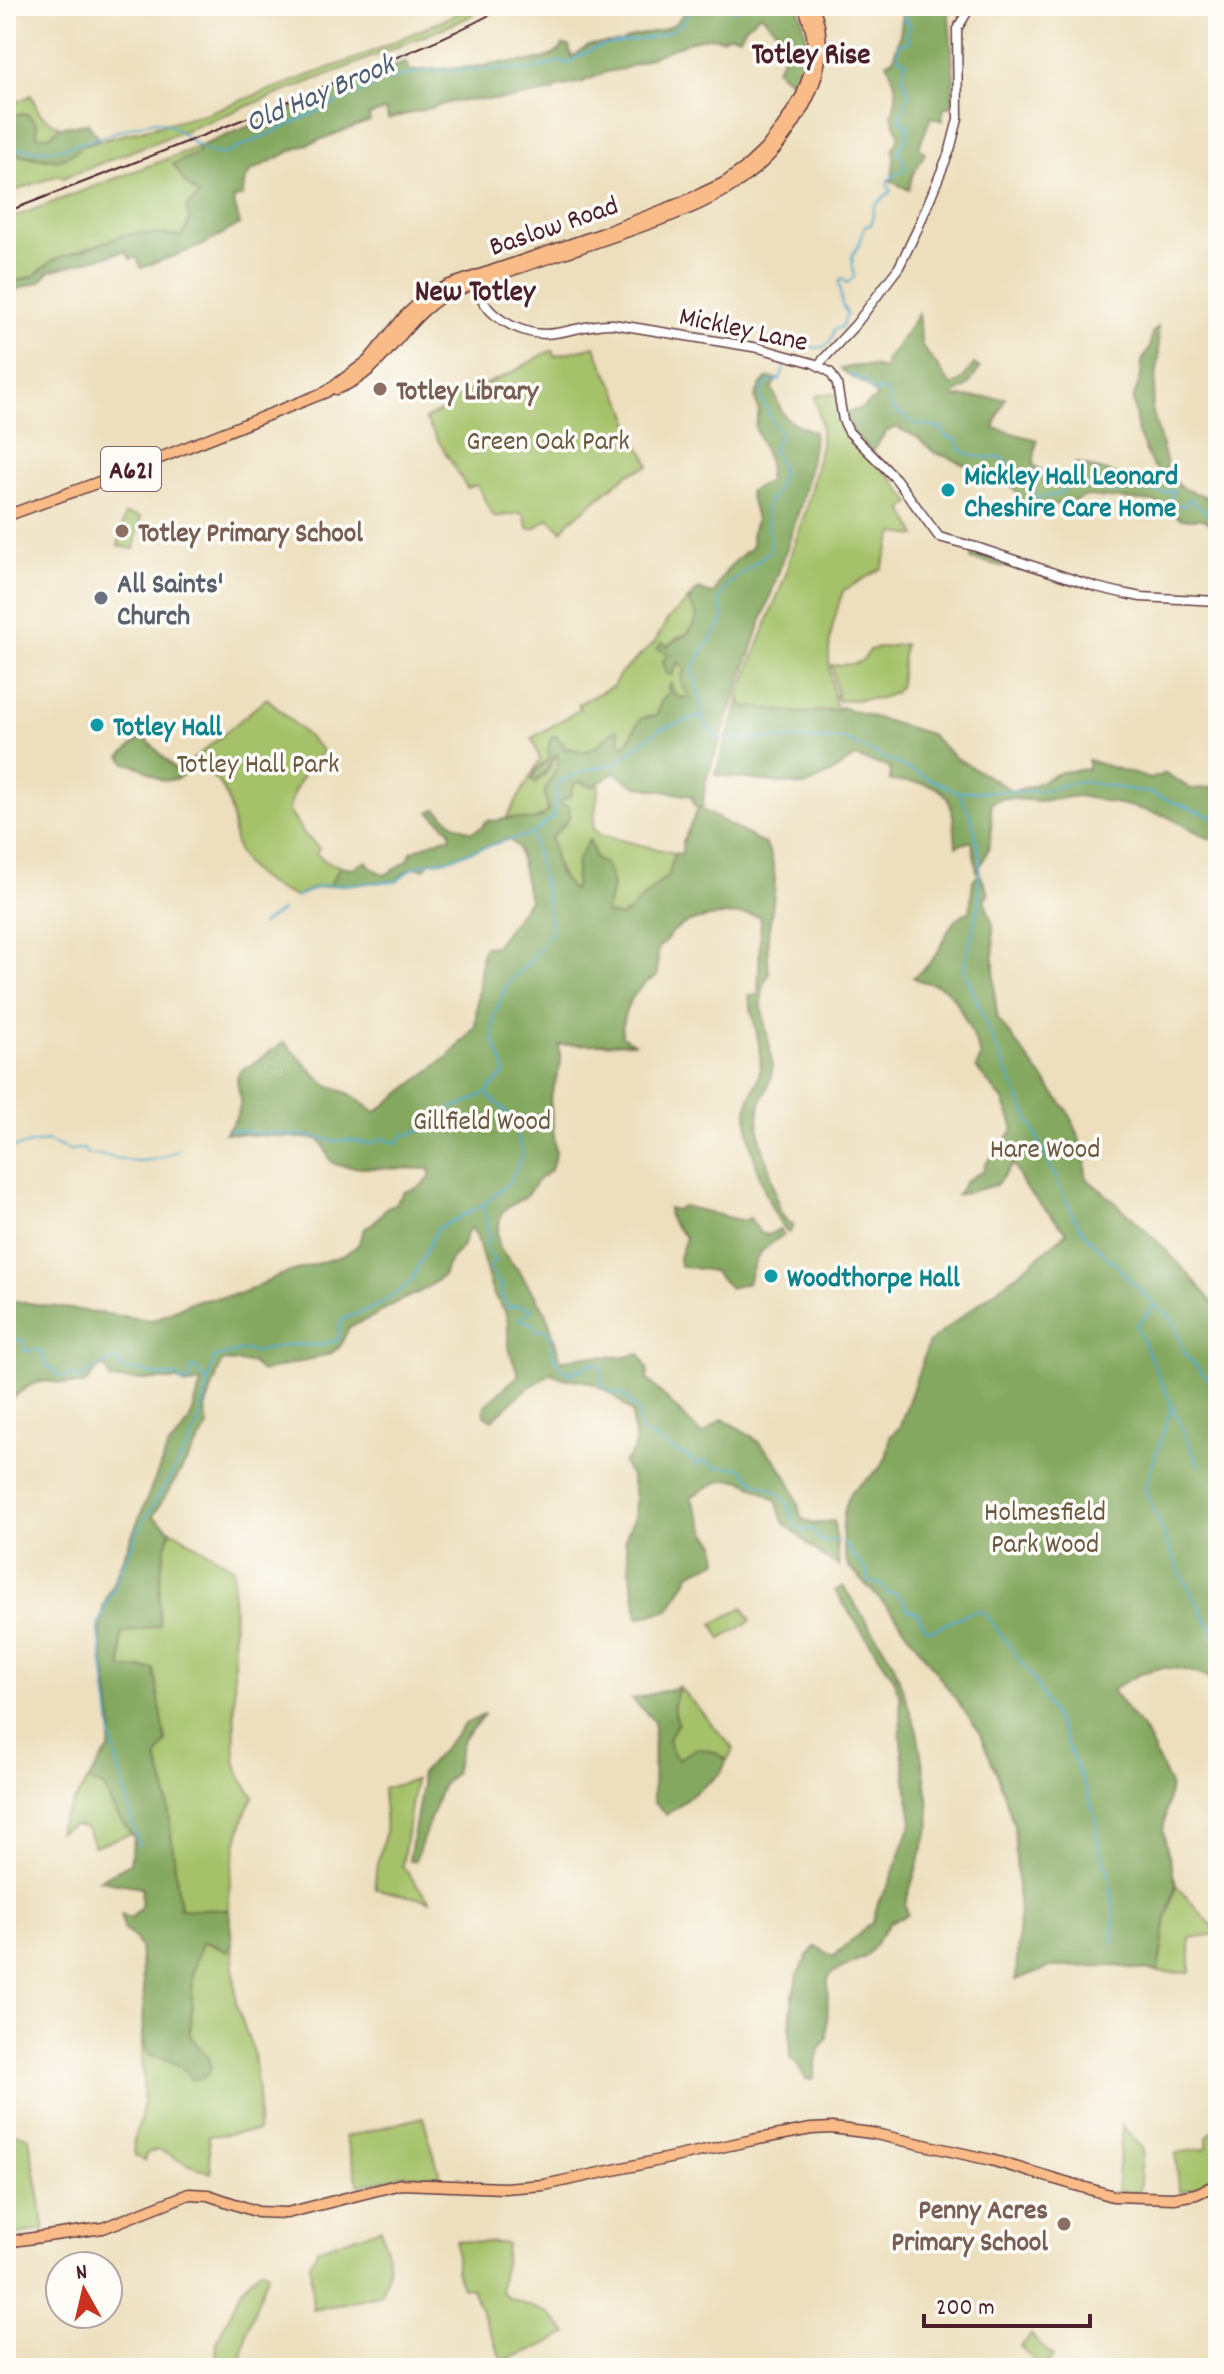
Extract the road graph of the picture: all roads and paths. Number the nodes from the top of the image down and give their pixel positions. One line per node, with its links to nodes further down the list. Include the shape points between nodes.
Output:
1 (804, 6): 4 (main road, Baslow Road / A621, via 813,49 805,86 775,137 745,168 672,207)
2 (813, 6): 4 (main road, A621, via 821,44 816,79 785,136 747,176 686,210)
3 (971, 6): 5 (street, via 957,29 958,119 918,228 889,280)
4 (474, 281): 5 (street, Mickley Lane, via 491,313 526,331 545,334 613,324 759,348); 6 (main road, Baslow Road / A621, via 447,286 421,301 368,361 326,392)
5 (818, 365): 7 (street, Mickley Lane, via 835,379 849,432 896,479 939,537 1126,594)
6 (6, 516)
7 (1218, 601)
8 (1218, 2184): 9 (main road, via 1174,2198 1113,2196 871,2133 811,2129 544,2185 401,2184 287,2213 258,2212 189,2194 103,2228)
9 (6, 2242)

